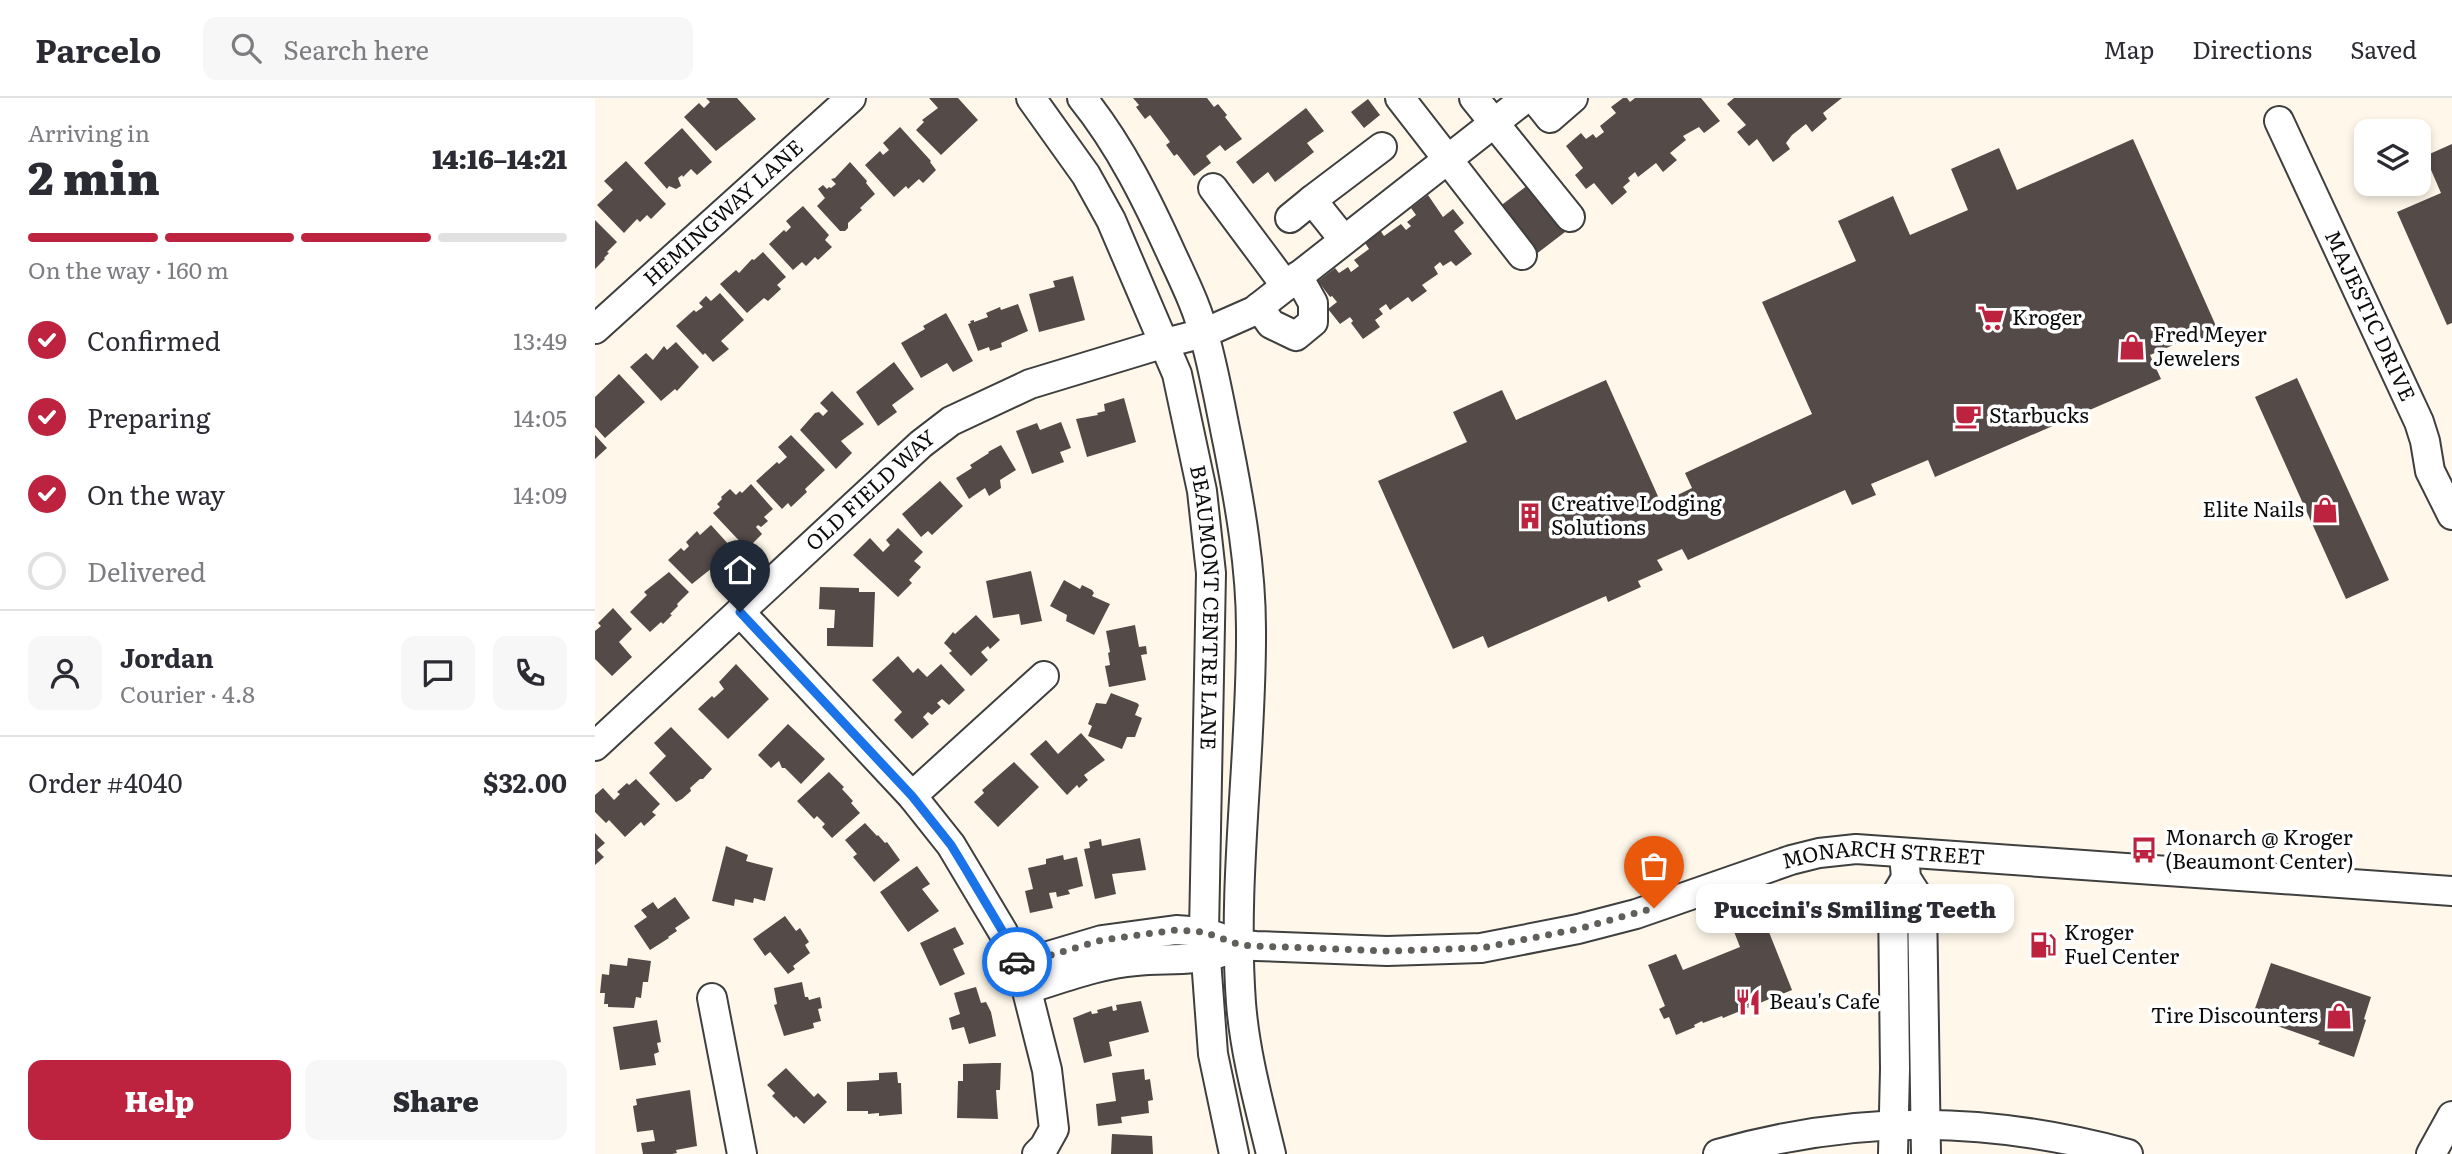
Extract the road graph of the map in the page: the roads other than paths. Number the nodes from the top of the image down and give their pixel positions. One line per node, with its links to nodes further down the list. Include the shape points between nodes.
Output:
1 (851, 98): 21 (street, HEMINGWAY LANE)
2 (1031, 98): 23 (street, BEAUMONT CENTRE LANE, via 1074,156 1111,220)
3 (1082, 98): 22 (street, BEAUMONT CENTRE LANE, via 1145,197)
4 (1400, 98): 12 (street)
5 (1474, 98): 10 (street)
6 (1526, 98): 10 (street, OLD FIELD WAY)
7 (1534, 98): 8 (street, via 1550,118)
8 (1573, 98)
9 (2279, 121): 24 (street, MAJESTIC DRIVE, via 2419,422 2430,471)
10 (1493, 123): 12 (street, OLD FIELD WAY); 15 (street)
11 (1382, 147): 14 (street)
12 (1448, 159): 17 (street, OLD FIELD WAY); 18 (street)
13 (1213, 188): 19 (street)
14 (1319, 195): 16 (street); 17 (street)
15 (1570, 217)
16 (1290, 218)
17 (1352, 233): 19 (street, OLD FIELD WAY)
18 (1522, 255)
19 (1292, 281): 20 (street, OLD FIELD WAY); 20 (street, via 1313,303 1313,321 1296,336 1271,324)
20 (1259, 307): 22 (street, OLD FIELD WAY)
21 (595, 329)
22 (1204, 333): 23 (street, OLD FIELD WAY); 32 (street, BEAUMONT CENTRE LANE, via 1244,534 1251,628)
23 (1165, 343): 25 (street, OLD FIELD WAY, via 1030,384 951,421); 31 (street, BEAUMONT CENTRE LANE, via 1186,411 1202,491 1211,573)
24 (2452, 515)
25 (740, 612): 27 (street, OLD FIELD WAY); 28 (street)
26 (1044, 676): 28 (street)
27 (595, 746)
28 (912, 796): 33 (street, via 979,890)
29 (1905, 866): 30 (street, MONARCH STREET, via 2075,863); 32 (street, MONARCH STREET, via 1856,849 1819,853 1636,914 1481,948 1387,951); 36 (street, via 1922,903); 37 (street, via 1893,900)
30 (2452, 891)
31 (1205, 945): 32 (street); 33 (street, via 1135,961); 41 (street, BEAUMONT CENTRE LANE, via 1213,1054)
32 (1240, 945): 38 (street, BEAUMONT CENTRE LANE, via 1241,1005)
33 (1022, 977): 40 (street, via 1047,1070 1054,1118 1050,1139)
34 (712, 998): 39 (street)
35 (2452, 1116): 48 (street)
36 (1926, 1124): 37 (street); 46 (street); 47 (street, via 2037,1133)
37 (1894, 1125): 44 (street, via 1786,1137); 45 (street)
38 (1264, 1126): 42 (street, BEAUMONT CENTRE LANE); 43 (street)
39 (742, 1154)
40 (1037, 1154)
41 (1234, 1154)
42 (1271, 1154)
43 (1285, 1154)
44 (1718, 1154)
45 (1893, 1154)
46 (1926, 1154)
47 (2128, 1154)
48 (2431, 1154)

